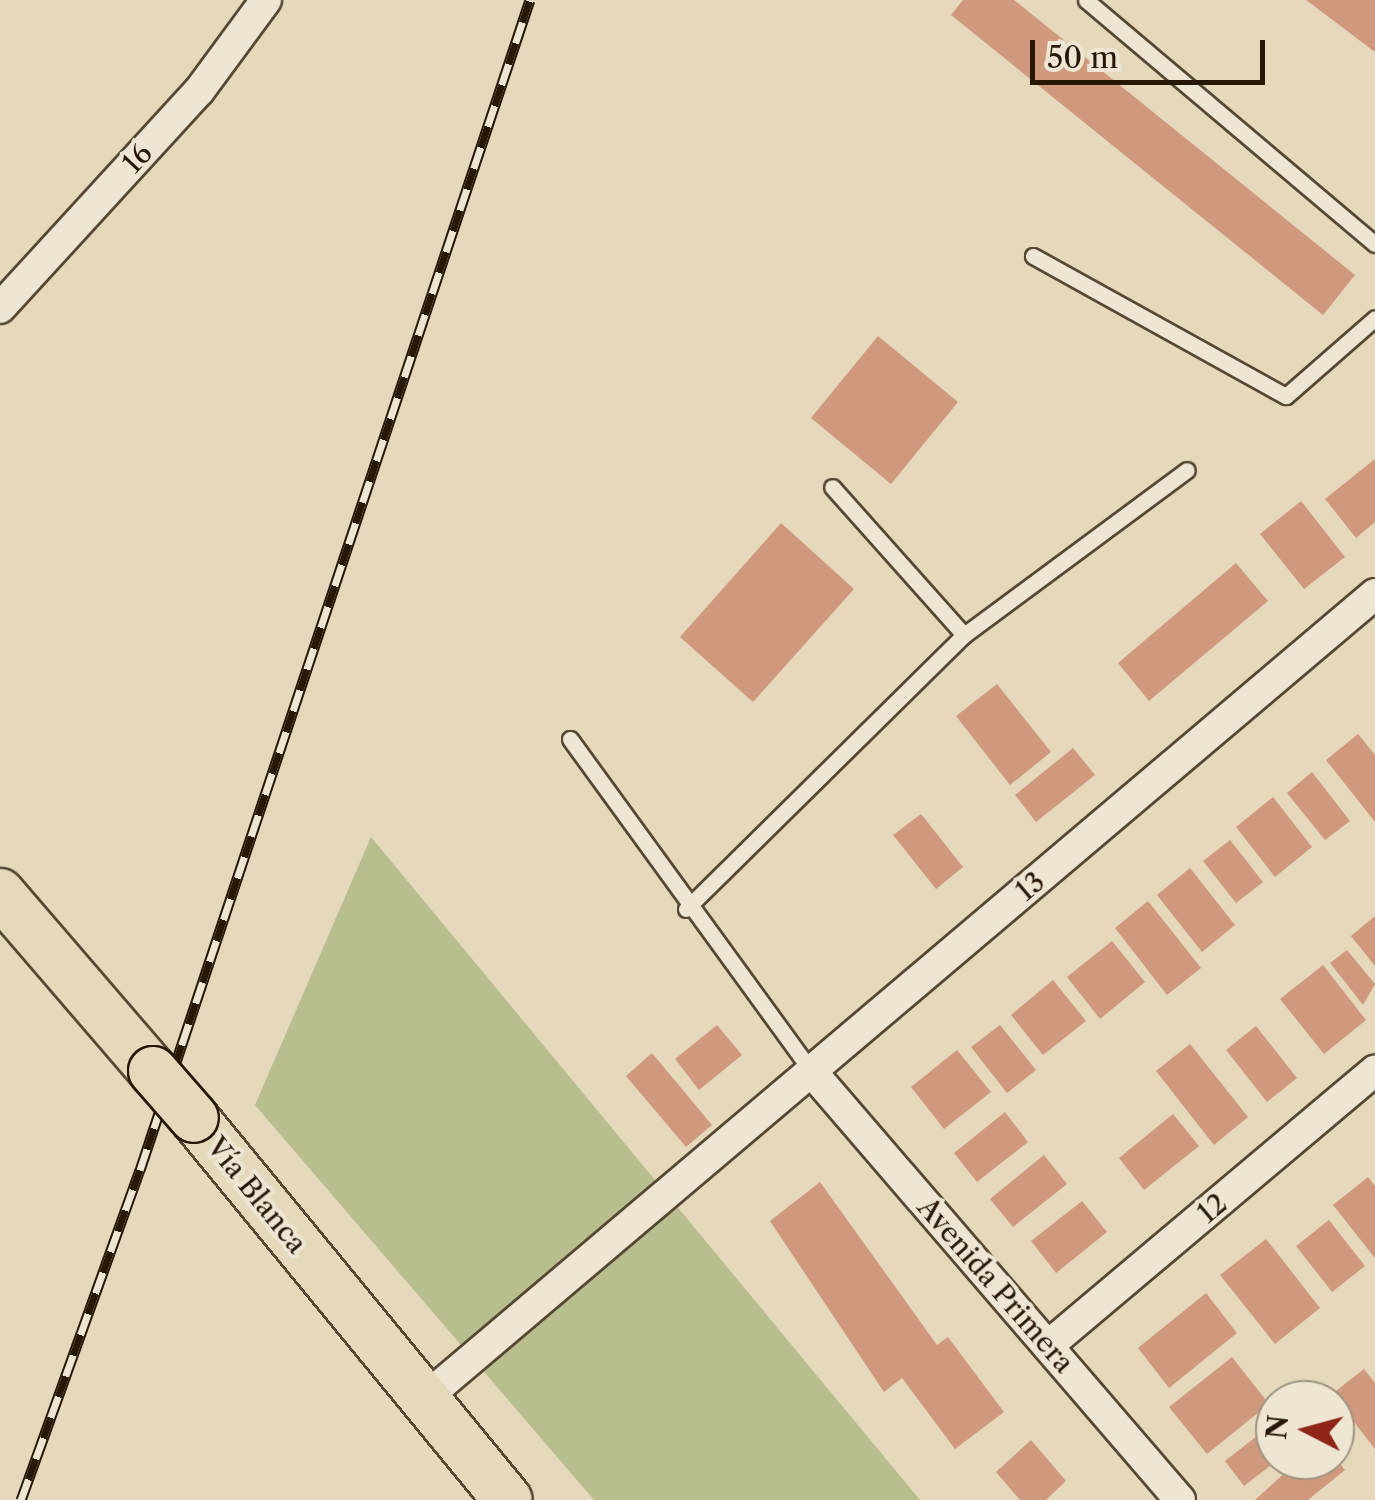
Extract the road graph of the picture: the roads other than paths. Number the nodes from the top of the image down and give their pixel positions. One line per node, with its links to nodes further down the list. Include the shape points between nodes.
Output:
1 (266, 0): 5 (street, 16, via 199,91)
2 (1086, 0): 3 (lane)
3 (1375, 244)
4 (1032, 256): 6 (lane, via 1286,396)
5 (0, 308)
6 (1375, 318)
7 (1187, 470): 10 (lane)
8 (832, 487): 10 (lane)
9 (1375, 594): 15 (street, 13)
10 (964, 635): 13 (lane)
11 (570, 739): 13 (lane)
12 (0, 894): 17 (main road, Vía Blanca, bridge)
13 (686, 909): 15 (lane)
14 (1375, 1070): 16 (street, 12)
15 (811, 1072): 16 (street, Avenida Primera); 17 (street, 13)
16 (1049, 1345): 19 (street, Avenida Primera)
17 (424, 1399): 18 (main road, Vía Blanca)
18 (508, 1500)
19 (1180, 1500)

